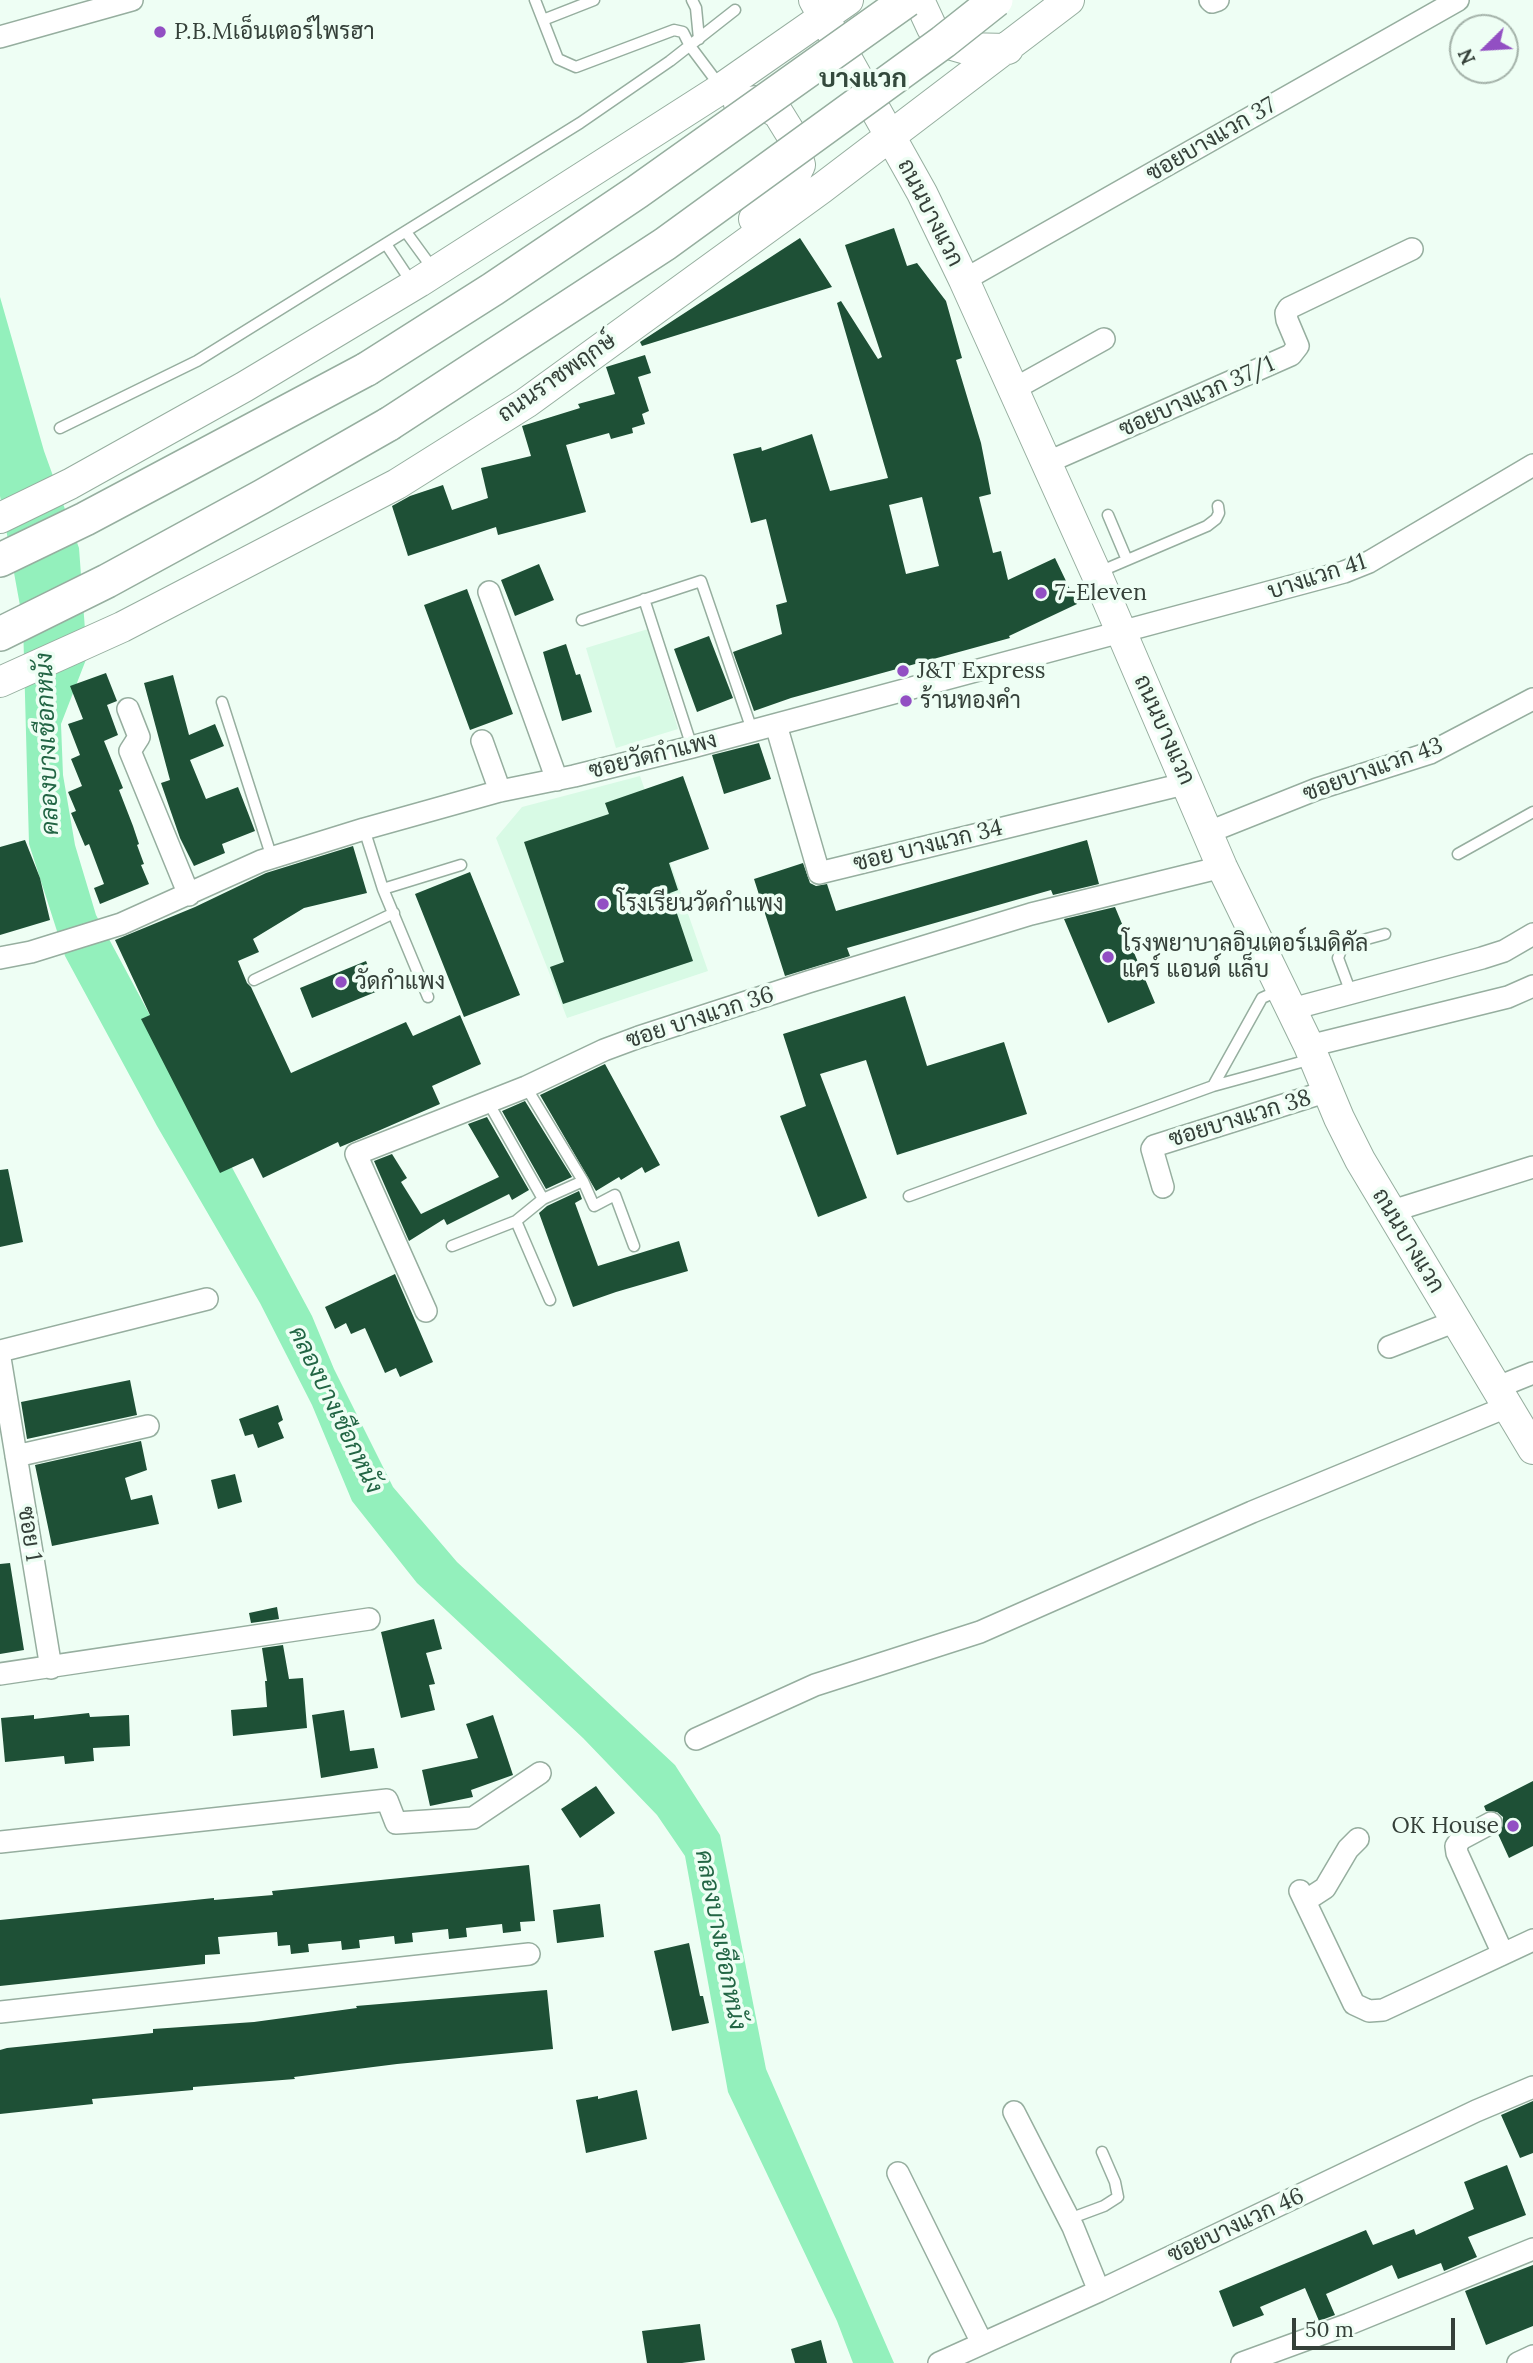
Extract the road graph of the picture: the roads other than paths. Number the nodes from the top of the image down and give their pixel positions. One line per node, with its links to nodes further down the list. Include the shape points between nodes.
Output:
1 (131, 0): 16 (street)
2 (535, 0): 15 (lane)
3 (594, 0): 15 (lane)
4 (692, 0): 17 (lane)
5 (848, 0): 14 (main road)
6 (907, 0): 36 (main road, bridge, via 637,192 367,369)
7 (919, 0): 18 (main road, via 932,28 949,44)
8 (996, 0): 43 (main road, bridge, via 665,244 388,424 107,581)
9 (1069, 0): 18 (main road, ถนนราชพฤกษ์)
10 (1210, 0): 11 (street)
11 (1218, 0)
12 (1458, 0): 27 (street, ซอยบางแวก 37)
13 (735, 9): 17 (lane)
14 (819, 9): 19 (main road); 20 (main road, ถนนบางแวก)
15 (543, 20): 17 (lane, via 558,59 576,67 674,30)
16 (0, 37)
17 (695, 43): 19 (lane); 22 (lane, via 580,123)
18 (1008, 49): 20 (main road, ถนนราชพฤกษ์)
19 (722, 88): 21 (main road)
20 (891, 135): 25 (main road, ถนนราชพฤกษ์); 27 (main road, ถนนบางแวก)
21 (625, 150): 25 (main road, via 727,106 756,102 778,113 785,123 800,165 797,172); 26 (main road)
22 (405, 232): 23 (lane); 26 (lane)
23 (386, 244): 26 (lane); 30 (lane, via 197,361)
24 (1412, 250): 31 (street, ซอยบางแวก 37/1, via 1289,308 1287,320 1298,346 1291,355)
25 (703, 272): 44 (main road, ถนนราชพฤกษ์, via 526,403 324,527)
26 (424, 279): 35 (main road, via 244,387)
27 (964, 280): 29 (main road, ถนนบางแวก)
28 (1104, 339): 29 (street)
29 (1014, 389): 31 (main road, ถนนบางแวก)
30 (60, 428)
31 (1046, 463): 38 (main road, ถนนบางแวก)
32 (1533, 465): 42 (street, บางแวก 41, via 1369,562)
33 (1218, 506): 37 (lane, via 1212,523)
34 (1108, 515): 37 (lane)
35 (0, 518)
36 (0, 560)
37 (1128, 560): 38 (lane)
38 (1096, 573): 42 (main road, ถนนบางแวก)
39 (489, 592): 52 (street)
40 (644, 599): 41 (lane); 49 (lane, via 701,581); 51 (lane)
41 (582, 620)
42 (1122, 632): 48 (street, ซอยวัดกำแพง); 53 (main road, ถนนบางแวก)
43 (0, 634)
44 (0, 682)
45 (1533, 699): 57 (street, ซอยบางแวก 43, via 1430,753 1317,789)
46 (222, 702): 59 (lane)
47 (128, 709): 63 (street, via 139,737 130,751)
48 (776, 725): 49 (street, ซอยวัดกำแพง); 53 (street, ซอย บางแวก 34, via 819,873)
49 (752, 730): 51 (street, ซอยวัดกำแพง)
50 (482, 741): 54 (street)
51 (692, 747): 52 (street, ซอยวัดกำแพง)
52 (557, 780): 54 (street, ซอยวัดกำแพง)
53 (1188, 783): 57 (main road, ถนนบางแวก)
54 (500, 791): 56 (street, ซอยวัดกำแพง)
55 (1533, 812): 58 (lane)
56 (364, 829): 59 (street, ซอยวัดกำแพง); 62 (lane)
57 (1209, 832): 61 (main road, ถนนบางแวก)
58 (1458, 854)
59 (272, 858): 63 (street, ซอยวัดกำแพง)
60 (461, 865): 62 (lane)
61 (1222, 867): 72 (main road, ถนนบางแวก); 75 (street, ซอย บางแวก 36, via 1031,914 808,982 604,1050)
62 (383, 889): 64 (lane)
63 (189, 895): 67 (street, ซอยวัดกำแพง, via 121,924)
64 (394, 913): 68 (lane); 71 (lane)
65 (1385, 934): 70 (lane, via 1341,950 1338,958)
66 (1533, 934): 70 (street, via 1493,955)
67 (0, 958)
68 (254, 980)
69 (1533, 986): 73 (street)
70 (1350, 993): 72 (street)
71 (428, 997)
72 (1287, 999): 73 (main road, ถนนบางแวก); 74 (lane, via 1262,998)
73 (1312, 1052): 74 (lane); 76 (main road, ถนนบางแวก)
74 (1213, 1086): 81 (lane)
75 (526, 1087): 77 (street, ซอย บางแวก 36); 79 (lane)
76 (1328, 1091): 80 (street, ซอยบางแวก 38, via 1154,1146); 83 (main road, ถนนบางแวก)
77 (488, 1102): 82 (lane); 89 (street, ซอย บางแวก 36, via 356,1154)
78 (1533, 1167): 83 (street)
79 (583, 1181): 82 (lane); 86 (lane, via 594,1206 615,1195)
80 (1163, 1187)
81 (909, 1196)
82 (543, 1199): 84 (lane)
83 (1389, 1212): 90 (main road, ถนนบางแวก)
84 (516, 1221): 85 (lane); 88 (lane)
85 (452, 1246)
86 (634, 1246)
87 (207, 1299): 92 (street)
88 (550, 1300)
89 (426, 1311)
90 (1456, 1321): 91 (street); 95 (main road, ถนนบางแวก)
91 (1389, 1347)
92 (0, 1351)
93 (0, 1358): 98 (street, ซอย 1)
94 (1533, 1373): 95 (street)
95 (1503, 1397): 97 (main road, ถนนบางแวก); 102 (street, via 980,1632 815,1685)
96 (148, 1426): 98 (street)
97 (1533, 1449)
98 (16, 1456): 100 (street, ซอย 1)
99 (369, 1619): 100 (street)
100 (51, 1668): 101 (street)
101 (0, 1674)
102 (696, 1739)
103 (540, 1773): 106 (street, via 473,1818 396,1823 387,1800)
104 (1491, 1823): 109 (street, via 1461,1839 1457,1853)
105 (1358, 1839): 109 (street, via 1325,1888 1302,1896 1354,2004 1369,2011 1383,2010)
106 (0, 1842)
107 (1533, 1940): 109 (street)
108 (529, 1954): 110 (street)
109 (1503, 1954)
110 (0, 2012)
111 (1533, 2087): 117 (street, ซอยบางแวก 46)
112 (1014, 2112): 115 (street)
113 (1102, 2152): 115 (lane, via 1118,2197)
114 (898, 2173): 118 (street)
115 (1069, 2220): 117 (street)
116 (1533, 2249): 121 (street)
117 (1099, 2291): 118 (street, ซอยบางแวก 46)
118 (982, 2343): 120 (street, ซอยบางแวก 46)
119 (1533, 2356): 122 (street)
120 (939, 2363)
121 (1242, 2363)
122 (1518, 2363)

